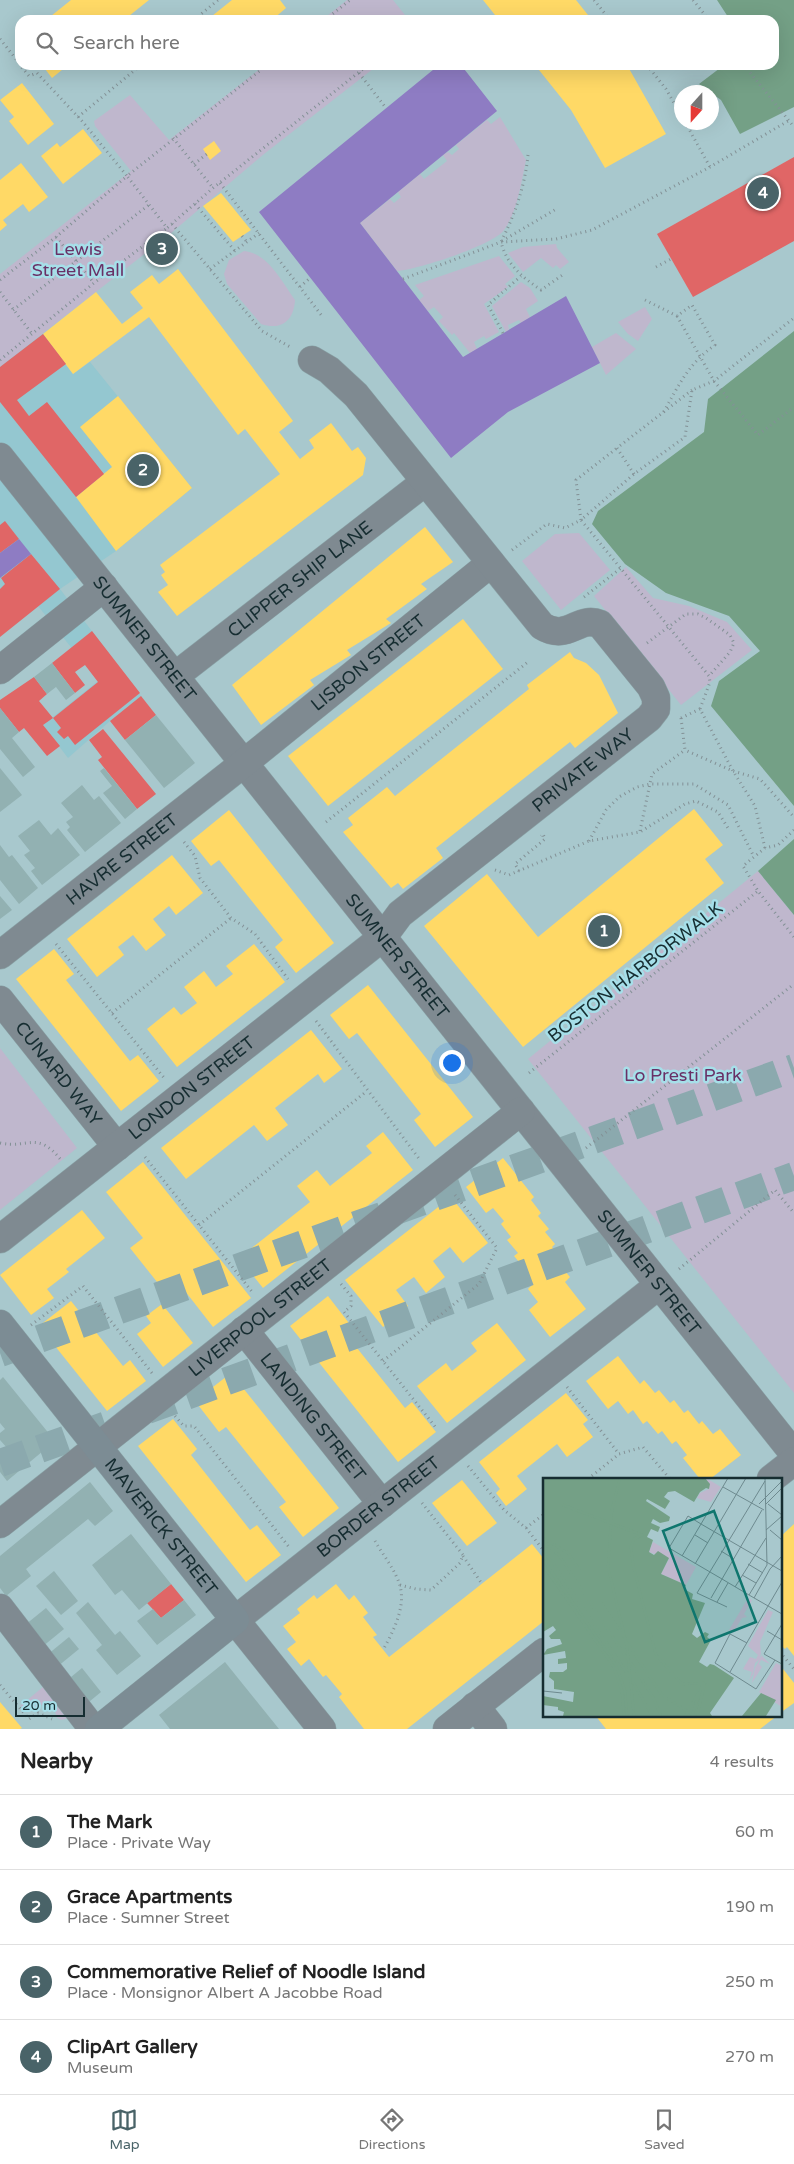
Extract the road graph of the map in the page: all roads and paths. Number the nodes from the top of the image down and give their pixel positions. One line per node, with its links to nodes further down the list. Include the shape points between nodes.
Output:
1 (218, 0): 5 (path)
2 (350, 0): 6 (path)
3 (594, 0): 7 (path)
4 (693, 0): 8 (path)
5 (200, 15)
6 (331, 15)
7 (606, 15)
8 (704, 15)
9 (0, 39): 10 (path)
10 (15, 58)
11 (24, 70): 20 (path, via 29,76 36,72)
12 (134, 70): 20 (path)
13 (261, 70): 24 (path)
14 (362, 70): 17 (path)
15 (651, 70): 18 (path)
16 (748, 70): 21 (path)
17 (359, 73): 19 (path); 30 (path)
18 (674, 102)
19 (386, 108)
20 (78, 117): 29 (path)
21 (788, 121): 22 (path); 28 (path)
22 (794, 127)
23 (689, 130): 28 (path)
24 (173, 138): 27 (path); 29 (path)
25 (207, 154): 27 (path)
26 (528, 155): 43 (path, via 526,177 514,216)
27 (194, 164): 31 (path)
28 (710, 167): 43 (path, via 592,230 556,239)
29 (127, 176): 32 (path); 41 (path)
30 (220, 183): 31 (path); 37 (path)
31 (213, 188): 33 (path)
32 (150, 204): 36 (path); 46 (path)
33 (195, 204): 35 (path); 39 (path)
34 (558, 208): 43 (path)
35 (172, 224): 36 (path); 48 (path)
36 (168, 228): 54 (path)
37 (259, 233): 42 (path); 55 (path)
38 (226, 234): 39 (path)
39 (222, 236): 44 (path)
40 (242, 236): 42 (path)
41 (56, 237): 46 (path); 53 (path)
42 (247, 242): 44 (path)
43 (501, 242): 50 (path, via 504,253); 52 (path)
44 (234, 251): 48 (path)
45 (671, 259): 47 (path)
46 (76, 261): 54 (path); 58 (path)
47 (656, 267)
48 (210, 269): 66 (path, via 262,331)
49 (564, 274): 50 (path, via 541,290)
50 (522, 276): 62 (path, via 488,305)
51 (310, 278): 55 (path)
52 (403, 279)
53 (0, 280)
54 (94, 282): 63 (path)
55 (300, 286): 59 (path)
56 (0, 292): 58 (path)
57 (645, 300): 60 (path)
58 (13, 310): 63 (path)
59 (322, 316)
60 (677, 316): 64 (path); 64 (path, via 692,305 715,345)
61 (794, 318): 67 (path)
62 (503, 333)
63 (33, 335): 65 (path)
64 (699, 357): 67 (path); 70 (path)
65 (0, 360)
66 (312, 360): 74 (street, via 345,383)
67 (714, 381): 68 (path); 69 (path, via 758,435)
68 (692, 390): 70 (path); 73 (path, via 685,437)
69 (794, 407)
70 (663, 413): 71 (path)
71 (617, 448): 73 (path); 75 (path, via 576,480)
72 (0, 457): 78 (street, SUMNER STREET)
73 (634, 474): 75 (path)
74 (425, 482): 76 (street); 84 (street, CLIPPER SHIP LANE)
75 (581, 520): 76 (path, via 565,528 547,524); 77 (path)
76 (501, 557): 90 (street, LISBON STREET); 107 (street, PRIVATE WAY, via 542,626 552,632 560,632 585,622 600,624 651,687 656,709 649,718 400,914)
77 (620, 568): 79 (path); 80 (path)
78 (104, 587): 83 (street); 84 (street, SUMNER STREET)
79 (582, 599)
80 (669, 627): 81 (path); 85 (path); 85 (path, via 686,614 698,614 730,635 734,643 730,652)
81 (642, 647)
82 (528, 662): 94 (path)
83 (0, 670)
84 (175, 676): 90 (street, SUMNER STREET)
85 (709, 676): 86 (path, via 710,682)
86 (700, 709): 87 (path); 91 (path)
87 (681, 718): 88 (path); 89 (path)
88 (676, 721)
89 (684, 750): 91 (path); 92 (path, via 652,774)
90 (244, 763): 107 (street, SUMNER STREET); 110 (street, HAVRE STREET)
91 (733, 771): 93 (path, via 760,779); 101 (path, via 755,806)
92 (650, 784): 97 (path); 100 (path, via 619,797 606,810); 102 (path, via 694,784 728,805)
93 (794, 817)
94 (326, 822)
95 (728, 828): 97 (path, via 718,812 696,801 685,804)
96 (794, 830): 101 (path, via 778,845)
97 (640, 832): 100 (path)
98 (181, 838): 106 (path, via 195,856 200,878)
99 (536, 839): 103 (path, via 543,834 546,839 515,864)
100 (589, 841): 103 (path)
101 (764, 848): 102 (path)
102 (754, 857): 105 (path, via 743,866)
103 (519, 871): 104 (path)
104 (509, 875)
105 (758, 891): 108 (path); 116 (path, BOSTON HARBORWALK)
106 (231, 918): 111 (path, via 255,934); 114 (path)
107 (382, 937): 119 (street, SUMNER STREET); 122 (street, LONDON STREET)
108 (794, 937)
109 (55, 943): 114 (path)
110 (0, 955)
111 (290, 982)
112 (794, 984): 121 (path)
113 (0, 1000): 122 (street, CUNARD WAY)
114 (112, 1013): 117 (path)
115 (312, 1016): 118 (path)
116 (529, 1073)
117 (166, 1081)
118 (367, 1091): 123 (path); 127 (path)
119 (521, 1112): 130 (street, SUMNER STREET); 134 (street, LIVERPOOL STREET)
120 (1, 1144): 124 (path, via 43,1143)
121 (586, 1148)
122 (129, 1150): 127 (path); 128 (street, LONDON STREET)
123 (422, 1163)
124 (64, 1164)
125 (450, 1188): 135 (path, via 497,1248 479,1284)
126 (794, 1213): 130 (path, via 775,1190)
127 (199, 1225): 131 (path)
128 (0, 1239)
129 (337, 1278): 135 (path, via 351,1296 351,1306 344,1312)
130 (659, 1285): 142 (street, SUMNER STREET); 149 (street, BORDER STREET)
131 (255, 1295)
132 (0, 1324): 140 (main road, MAVERICK STREET)
133 (28, 1327): 136 (path, via 83,1286)
134 (244, 1330): 140 (street, LIVERPOOL STREET); 149 (street, LANDING STREET)
135 (382, 1360): 139 (path)
136 (154, 1376)
137 (564, 1383): 141 (path)
138 (171, 1411): 155 (path, via 184,1426 194,1426)
139 (440, 1434)
140 (98, 1446): 151 (street, LIVERPOOL STREET); 160 (main road, MAVERICK STREET)
141 (619, 1454): 145 (path); 146 (path, via 644,1447)
142 (794, 1454)
143 (794, 1461): 147 (street)
144 (464, 1462): 152 (path, via 504,1510)
145 (589, 1478)
146 (669, 1478)
147 (772, 1478)
148 (418, 1498): 156 (path)
149 (382, 1504): 160 (street, BORDER STREET)
150 (543, 1515): 152 (path)
151 (0, 1524)
152 (526, 1528): 154 (path)
153 (372, 1535): 158 (path)
154 (543, 1550)
155 (292, 1551)
156 (463, 1555): 157 (path); 158 (path, via 460,1563 432,1590)
157 (482, 1584)
158 (400, 1585): 161 (path, via 402,1601)
159 (0, 1608): 168 (street)
160 (235, 1620): 168 (main road, BORDER STREET); 169 (street, MAVERICK STREET)
161 (383, 1650)
162 (543, 1653): 166 (street)
163 (782, 1654): 164 (path)
164 (794, 1669)
165 (0, 1685): 167 (path, via 30,1719 38,1713)
166 (476, 1706): 170 (street); 171 (street)
167 (57, 1723)
168 (103, 1727)
169 (322, 1729)
170 (447, 1729)
171 (493, 1729)

